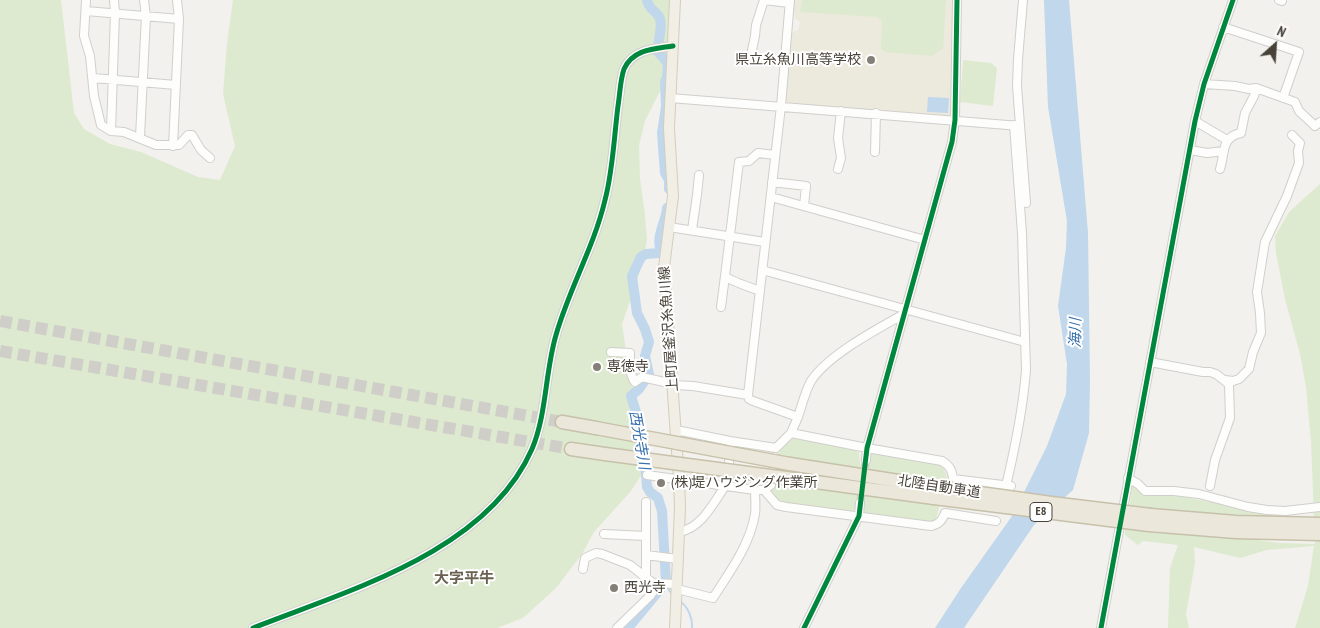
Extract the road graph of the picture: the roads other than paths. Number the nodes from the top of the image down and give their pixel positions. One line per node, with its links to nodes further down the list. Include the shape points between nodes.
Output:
1 (86, 0): 10 (street)
2 (114, 0): 11 (street)
3 (144, 0): 12 (street)
4 (177, 0): 13 (street)
5 (675, 0): 15 (main road, 上町屋釜沢糸魚川線)
6 (957, 0): 28 (street)
7 (1023, 0): 31 (street)
8 (1233, 0): 14 (street)
9 (790, 2): 16 (street, via 764,0); 25 (street)
10 (86, 11): 11 (street); 17 (street, via 84,36)
11 (115, 13): 12 (street); 18 (street)
12 (146, 16): 13 (street); 19 (street)
13 (179, 19): 21 (street)
14 (1224, 27): 20 (street); 24 (street, via 1299,52)
15 (673, 46): 23 (main road, 上町屋釜沢糸魚川線); 101 (street, via 640,52 624,69 602,213 561,316 552,347 538,431 515,480 482,516 426,556 390,574)
16 (752, 50)
17 (93, 78): 18 (street); 32 (street, via 101,125)
18 (112, 80): 19 (street); 32 (street)
19 (143, 82): 21 (street); 34 (street)
20 (1204, 84): 22 (street); 29 (street)
21 (176, 85): 36 (street)
22 (1256, 88): 24 (street); 35 (street, via 1240,133)
23 (670, 98): 25 (street); 49 (main road, 上町屋釜沢糸魚川線, via 668,128 673,196)
24 (1283, 98): 30 (street, via 1295,102 1299,111 1315,126)
25 (781, 106): 26 (street); 40 (street)
26 (841, 111): 27 (street); 42 (street)
27 (876, 113): 28 (street); 39 (street)
28 (955, 120): 31 (street); 52 (street)
29 (1195, 121): 35 (street); 37 (street)
30 (1320, 122)
31 (1017, 125): 47 (street); 59 (street)
32 (111, 131): 34 (street)
33 (1292, 135): 62 (street, via 1300,143 1299,163 1265,242 1257,292 1261,333 1249,369 1239,379)
34 (140, 137): 36 (street, via 156,145)
35 (1227, 140): 38 (street)
36 (173, 146): 41 (street, via 192,135)
37 (1190, 150): 38 (street); 61 (street)
38 (1224, 151): 43 (street)
39 (875, 152)
40 (775, 155): 45 (street); 51 (street, via 758,153 749,161 739,162)
41 (210, 158)
42 (838, 168)
43 (1220, 169)
44 (699, 175): 50 (street)
45 (772, 182): 46 (street); 48 (street, via 806,186)
46 (771, 197): 48 (street); 53 (street)
47 (1026, 203)
48 (804, 206): 52 (street)
49 (669, 227): 50 (street); 63 (main road, 上町屋釜沢糸魚川線, via 664,267)
50 (692, 230): 51 (street)
51 (729, 236): 53 (street); 55 (street)
52 (925, 240): 58 (street)
53 (765, 242): 54 (street)
54 (762, 270): 56 (street); 58 (street)
55 (724, 276): 56 (street); 57 (street)
56 (760, 291): 64 (street)
57 (721, 307)
58 (905, 311): 59 (street); 65 (street, via 844,350 817,374 807,390); 71 (street)
59 (1025, 342): 77 (street, via 1024,392 1008,486)
60 (612, 352): 63 (street, via 630,354 634,382 642,377)
61 (1150, 362): 62 (street, via 1210,372); 75 (street)
62 (1225, 380): 79 (street, via 1229,384 1230,418 1215,460)
63 (673, 384): 64 (street); 67 (main road, 上町屋釜沢糸魚川線)
64 (748, 395): 65 (street, via 752,401)
65 (798, 417): 68 (street)
66 (562, 422): 82 (highway, 北陸自動車道 / E8, bridge)
67 (676, 430): 69 (street); 76 (main road, 上町屋釜沢糸魚川線)
68 (791, 433): 70 (street); 71 (street)
69 (730, 441): 70 (street); 78 (street)
70 (776, 448): 81 (street, via 771,485)
71 (867, 448): 73 (street); 77 (street, via 942,461 952,471)
72 (571, 449): 82 (highway, 北陸自動車道 / E8, bridge, via 786,478)
73 (866, 460)
74 (647, 475): 76 (street)
75 (1128, 478): 85 (street, via 1145,491 1199,494 1248,507 1285,511); 105 (street)
76 (679, 479): 78 (street); 91 (main road, 上町屋釜沢糸魚川線)
77 (953, 479): 86 (street)
78 (727, 486): 80 (street); 91 (street, via 700,522 685,532)
79 (1210, 486)
80 (755, 490): 81 (street); 100 (street, via 750,532 713,598)
81 (764, 490): 87 (street, via 777,505)
82 (935, 492): 88 (highway, 北陸自動車道 / E8, bridge, via 1052,503)
83 (646, 502): 94 (street)
84 (860, 503): 87 (street)
85 (1320, 507)
86 (945, 513): 87 (street, via 942,521 931,526); 89 (street)
87 (859, 516): 104 (street)
88 (1150, 520): 90 (highway, 北陸自動車道 / E8); 93 (highway, 北陸自動車道 / E8, via 1236,532)
89 (996, 521)
90 (1320, 524)
91 (679, 532): 96 (main road, 上町屋釜沢糸魚川線)
92 (604, 534): 94 (street)
93 (1320, 534)
94 (646, 536): 95 (street)
95 (646, 555): 96 (street); 98 (street)
96 (678, 559): 100 (main road, 上町屋釜沢糸魚川線)
97 (583, 569): 98 (street, via 585,558 596,554 622,562)
98 (646, 578): 99 (street)
99 (658, 584): 100 (street); 102 (street)
100 (677, 587): 103 (main road, 上町屋釜沢糸魚川線)
101 (253, 628)
102 (617, 628)
103 (675, 628)
104 (804, 628)
105 (1101, 628)

